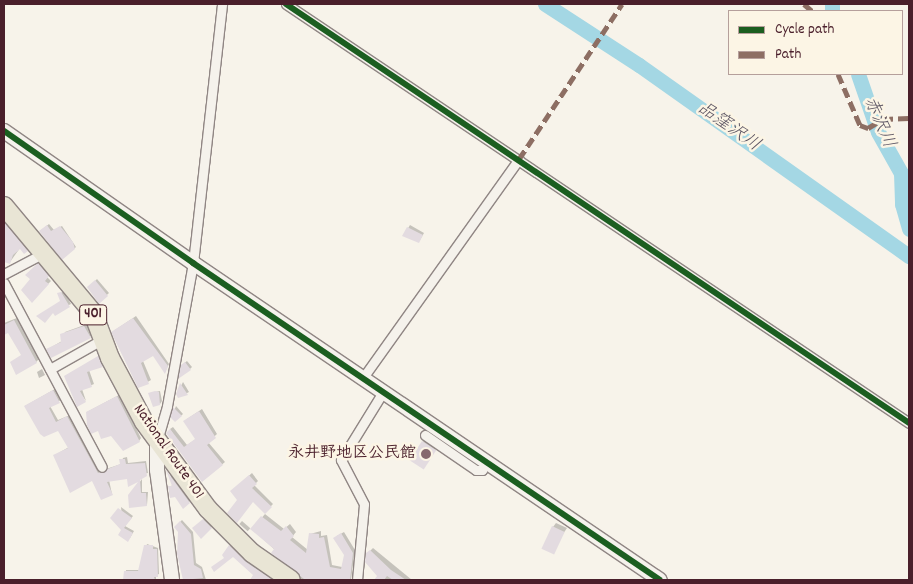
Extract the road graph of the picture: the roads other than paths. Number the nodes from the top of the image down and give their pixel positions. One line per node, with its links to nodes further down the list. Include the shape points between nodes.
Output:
1 (222, 4): 7 (street)
2 (286, 4): 4 (street)
3 (4, 131): 7 (street)
4 (519, 159): 12 (street); 14 (street)
5 (4, 206): 6 (highway, National Route 401 / 401)
6 (44, 253): 8 (street); 10 (highway, National Route 401 / 401, via 93,313)
7 (192, 264): 12 (street); 16 (street, via 167,406)
8 (4, 274)
9 (4, 283): 11 (street)
10 (103, 339): 11 (street); 16 (highway, National Route 401 / 401, via 144,422)
11 (50, 369): 18 (street)
12 (362, 378): 13 (street)
13 (383, 392): 17 (street); 21 (street, via 341,460 364,504)
14 (909, 423)
15 (425, 435): 17 (street, via 476,470 482,470)
16 (157, 441): 19 (street, via 157,470); 20 (highway, National Route 401 / 401, via 208,509 252,553)
17 (487, 461): 22 (street)
18 (102, 467)
19 (172, 580)
20 (291, 580)
21 (357, 580)
22 (660, 580)

